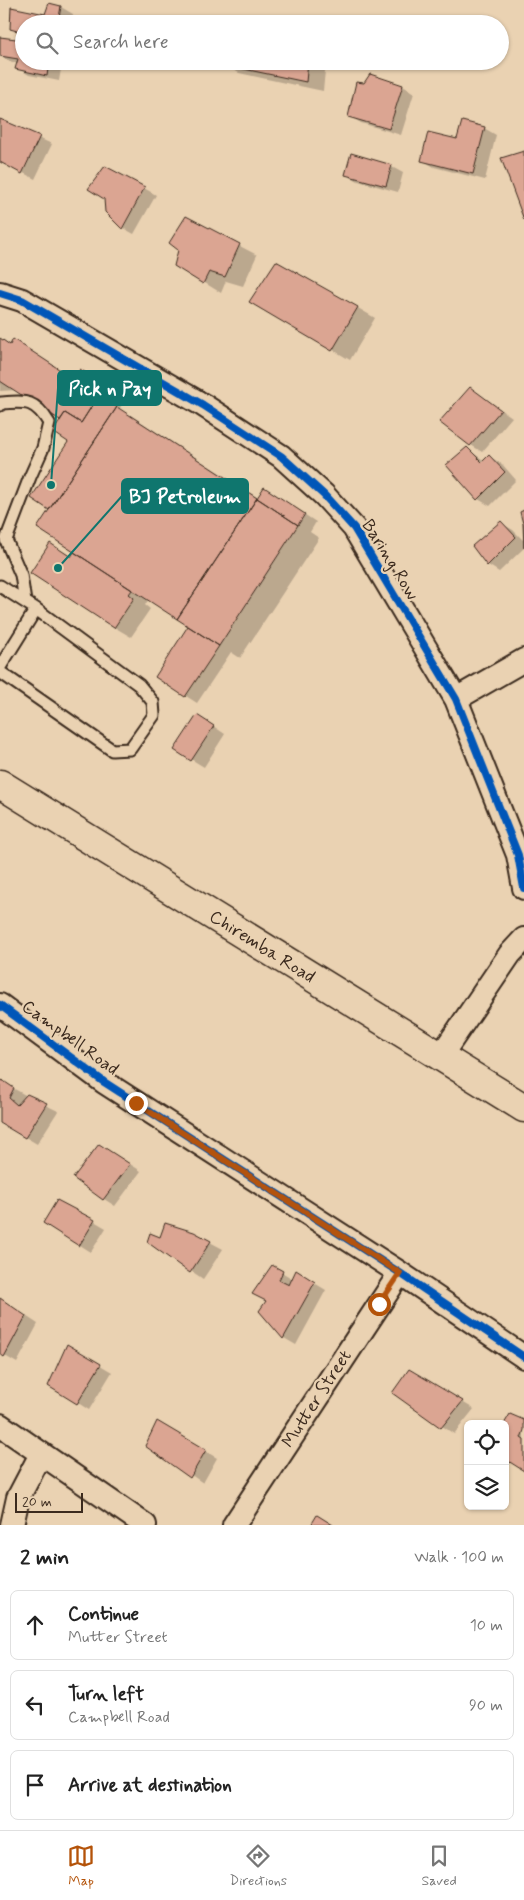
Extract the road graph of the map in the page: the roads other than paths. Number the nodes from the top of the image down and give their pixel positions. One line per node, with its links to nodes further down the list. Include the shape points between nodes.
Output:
1 (0, 293): 10 (street, Baring Row, via 22,300 203,405 281,456 324,494 354,528)
2 (0, 405): 3 (lane, via 24,401 41,410 49,423 43,448)
3 (3, 539): 5 (lane, via 21,575)
4 (0, 586): 5 (lane)
5 (25, 602): 6 (lane)
6 (36, 609): 8 (lane); 9 (lane, via 139,685 153,702 154,715 130,749 112,750)
7 (524, 660): 10 (street)
8 (0, 667)
9 (0, 672)
10 (456, 699): 12 (street, Baring Row, via 518,855)
11 (0, 784): 15 (main road, Chiremba Road)
12 (524, 888)
13 (524, 939): 15 (street, via 510,954)
14 (0, 1005): 17 (street, Campbell Road, via 104,1082)
15 (440, 1057): 16 (main road, Chiremba Road)
16 (524, 1108)
17 (400, 1273): 18 (street, Campbell Road); 23 (street, Mutter Street)
18 (524, 1357)
19 (0, 1425): 20 (street)
20 (42, 1454): 21 (street, via 18,1498); 22 (street)
21 (12, 1525)
22 (145, 1525)
23 (234, 1525)

